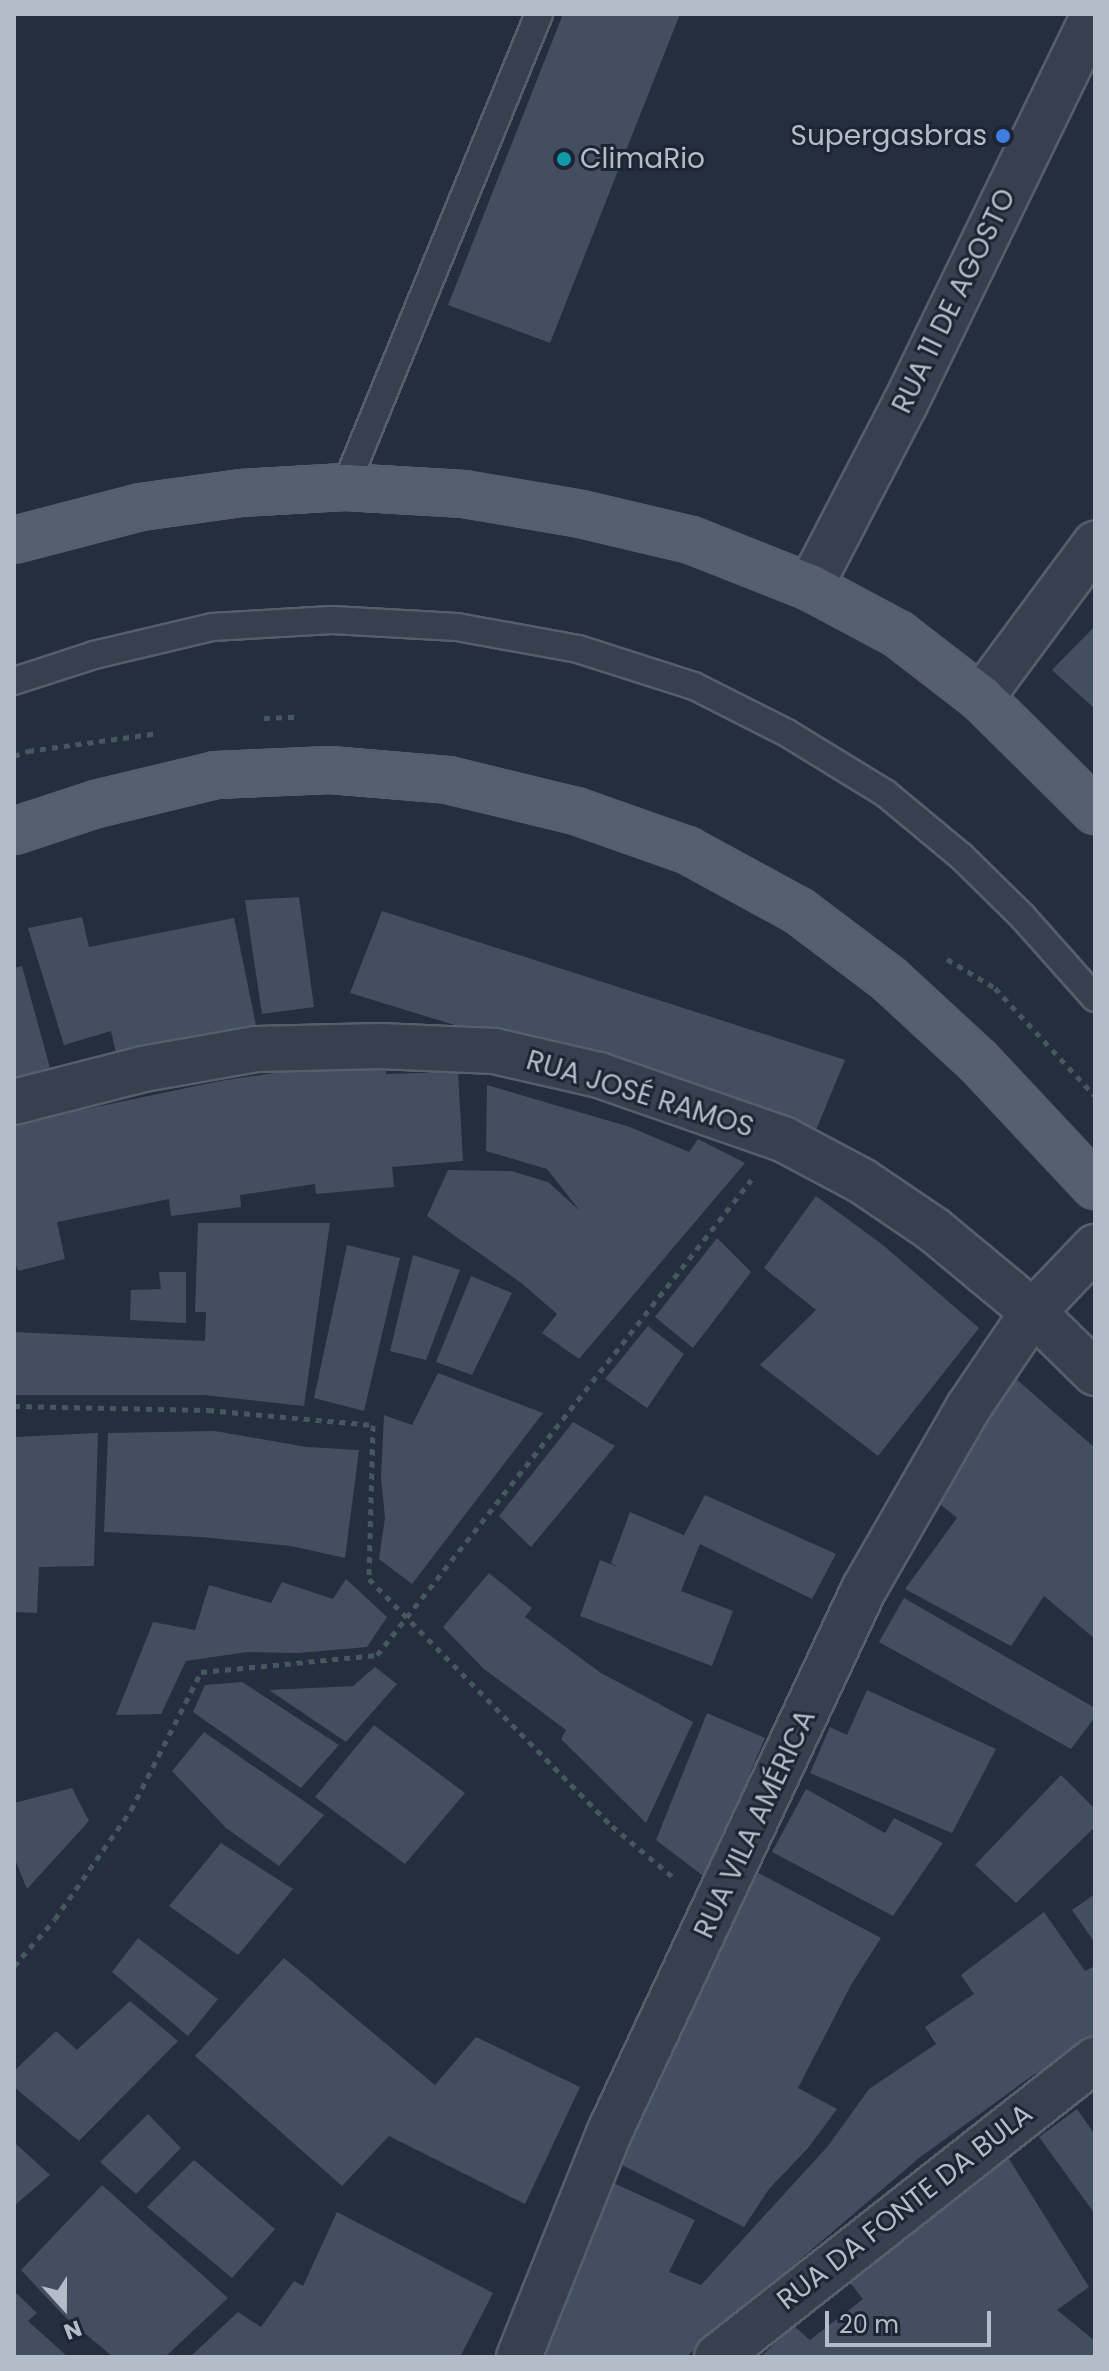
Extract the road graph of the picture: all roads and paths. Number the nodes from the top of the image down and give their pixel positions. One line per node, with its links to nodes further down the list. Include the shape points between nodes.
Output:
1 (539, 14): 3 (lane)
2 (1094, 14): 6 (street, RUA 11 DE AGOSTO)
3 (345, 487): 4 (main road, via 241,493 141,507); 6 (main road, via 464,494 581,514 691,540)
4 (14, 540)
5 (1095, 544): 8 (street)
6 (810, 587): 8 (main road, via 898,634)
7 (14, 681): 11 (lane, via 94,655 212,627 332,620 457,627 578,649 694,686 787,733 885,793 961,856)
8 (981, 698): 9 (main road)
9 (1095, 811)
10 (14, 831): 14 (main road, via 96,804 216,775 330,770 448,780 576,811 687,850 799,911 889,979 957,1041)
11 (1095, 998)
12 (14, 1102): 13 (street, RUA JOSÉ RAMOS, via 143,1069 256,1049 380,1046 494,1051 599,1075)
13 (783, 1139): 16 (street, RUA JOSÉ RAMOS, via 862,1181 933,1229); 19 (path)
14 (1095, 1186)
15 (1095, 1247): 16 (street, RUA VILA AMÉRICA)
16 (1033, 1312): 17 (street, RUA JOSÉ RAMOS); 20 (street, RUA VILA AMÉRICA, via 968,1408 864,1589)
17 (1095, 1373)
18 (14, 1406): 19 (path, via 208,1410 373,1425 369,1579)
19 (406, 1617): 20 (path, via 612,1826); 21 (path, via 377,1655 201,1672 131,1810 55,1919)
20 (715, 1912): 23 (street, RUA VILA AMÉRICA, via 609,2133)
21 (14, 1966)
22 (1095, 2060): 24 (street, RUA DA FONTE DA BULA)
23 (519, 2357)
24 (717, 2357)

